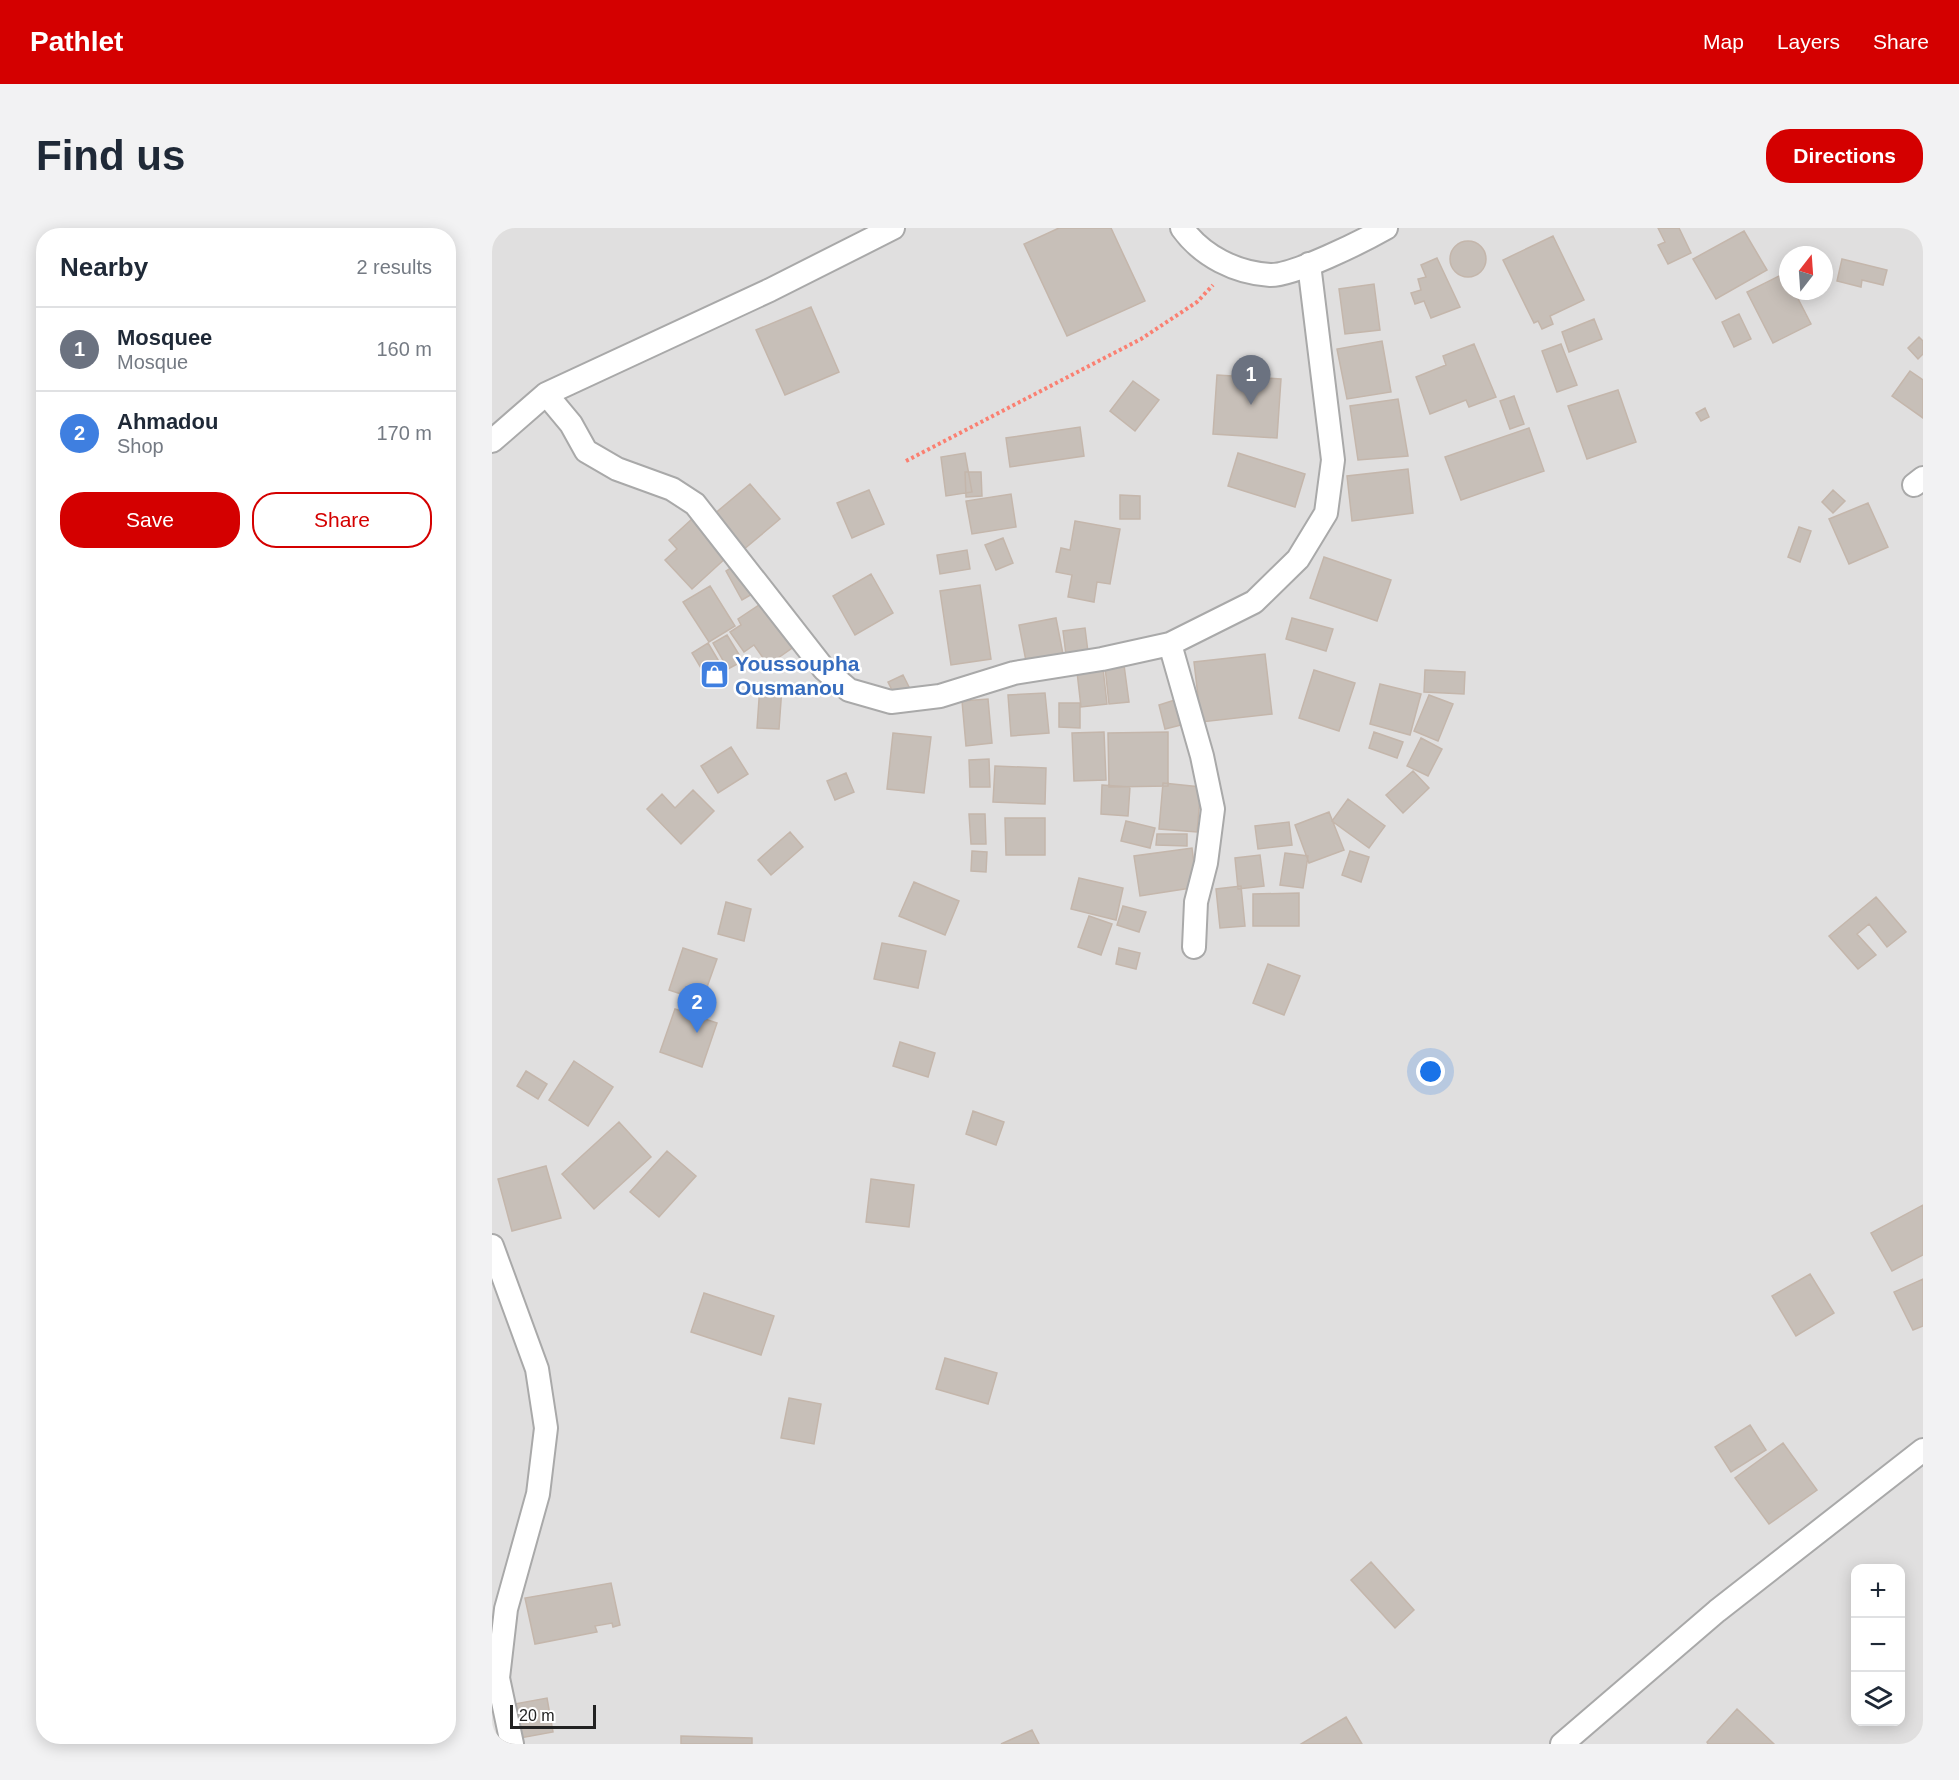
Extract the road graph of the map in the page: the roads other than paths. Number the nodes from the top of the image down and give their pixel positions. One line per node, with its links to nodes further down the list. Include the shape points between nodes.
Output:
1 (893, 228): 5 (street)
2 (1182, 228): 4 (street, via 1205,252 1230,267 1271,275)
3 (1386, 228): 4 (street)
4 (1310, 264): 7 (street, via 1333,460 1326,513 1298,559 1254,602)
5 (546, 394): 6 (street); 7 (street, via 571,424 586,451 617,469 672,489 695,504 824,669 849,690 891,702 940,696 1014,673)
6 (492, 441)
7 (1170, 644): 8 (street, via 1213,809 1196,902)
8 (1194, 947)
9 (492, 1246): 11 (street, via 537,1369 546,1428 538,1494 506,1610 498,1678)
10 (1923, 1450): 12 (street, via 1717,1611)
11 (512, 1744)
12 (1562, 1744)

